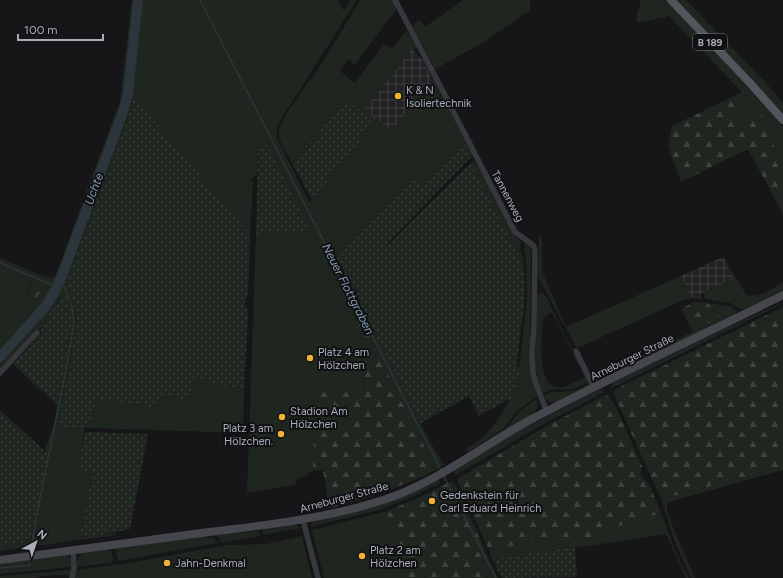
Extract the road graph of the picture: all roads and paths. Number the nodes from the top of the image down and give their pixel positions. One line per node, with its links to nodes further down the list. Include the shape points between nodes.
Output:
1 (395, 0): 9 (street, Tannenweg, via 515,232 533,245 535,250 533,373)
2 (671, 0): 3 (main road, B 189)
3 (783, 120)
4 (783, 295): 8 (main road, Arneburger Straße)
5 (38, 333): 7 (street)
6 (576, 350): 8 (street)
7 (0, 373)
8 (594, 388): 9 (main road, Arneburger Straße)
9 (546, 412): 10 (main road, Arneburger Straße, via 447,471 413,488 383,500)
10 (303, 520): 11 (main road, Arneburger Straße); 14 (street)
11 (73, 550): 12 (main road, Arneburger Straße); 13 (street)
12 (0, 560)
13 (72, 578)
14 (318, 578)

